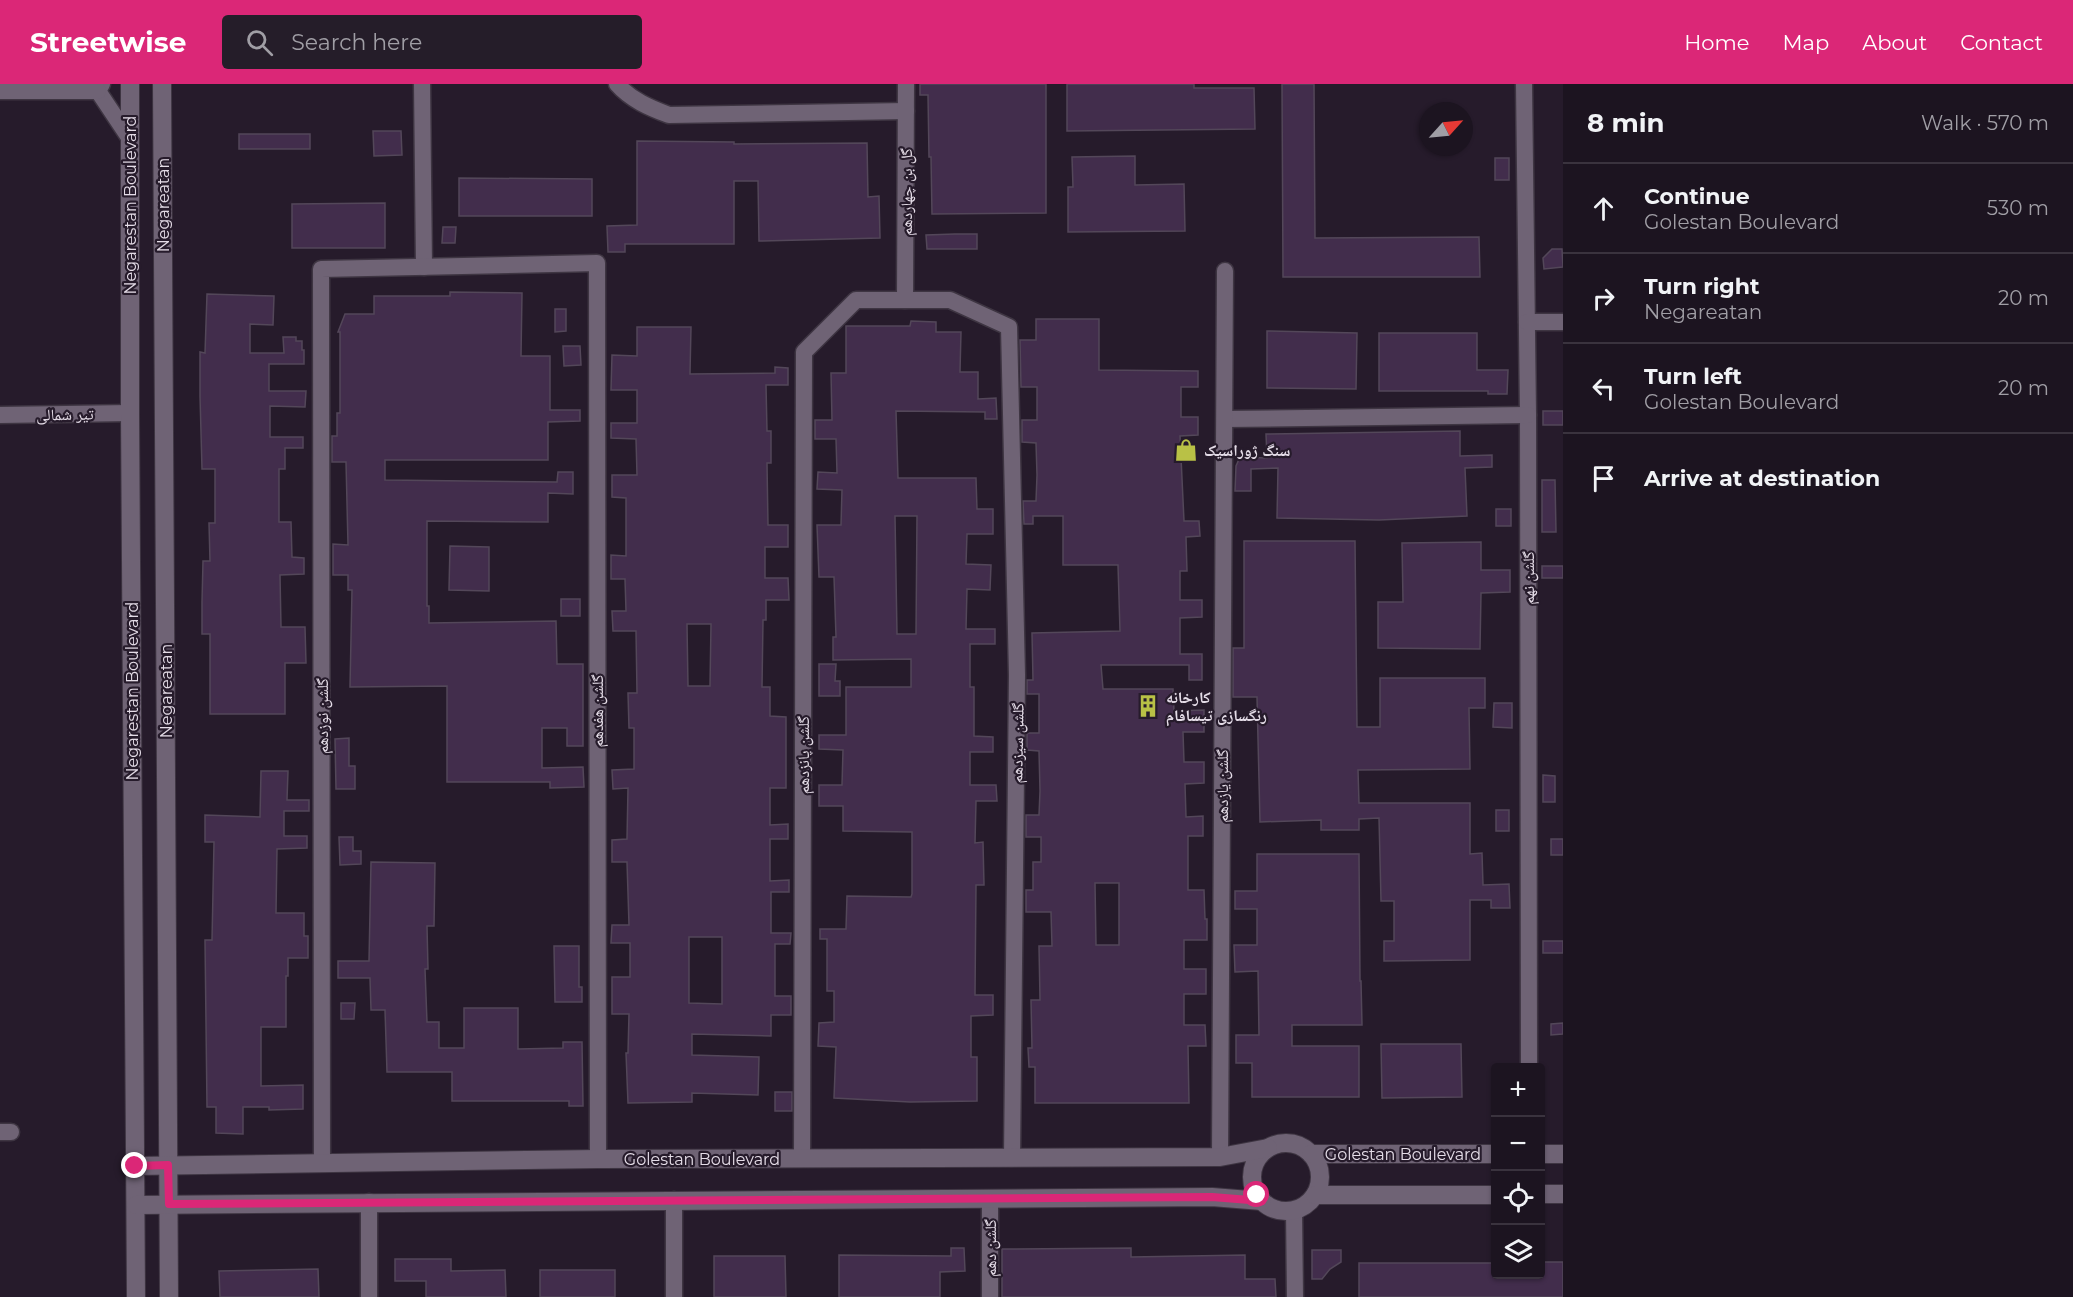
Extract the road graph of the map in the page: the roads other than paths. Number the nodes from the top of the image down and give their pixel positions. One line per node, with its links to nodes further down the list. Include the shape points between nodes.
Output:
1 (130, 84): 10 (street, Negarestan Boulevard)
2 (162, 84): 31 (street, Negareatan)
3 (422, 84): 11 (street)
4 (617, 84): 9 (street, via 647,107 669,115)
5 (906, 84): 9 (street, گل بن چهاردهم)
6 (100, 87): 8 (street); 10 (street)
7 (1524, 87): 14 (street, گلشن نهم)
8 (0, 91)
9 (906, 111): 13 (street, گل بن چهاردهم)
10 (130, 139): 16 (street, Negarestan Boulevard)
11 (424, 267): 29 (street, گلشن هفدهم, via 597,263); 30 (street, گلشن نوزدهم, via 321,269)
12 (1225, 270): 19 (street, گلشن یازدهم)
13 (905, 300): 27 (street, گلشن پانزدهم, via 856,300 804,352); 28 (street, گلشن سیزدهم, via 950,300 1009,327 1017,675)
14 (1527, 322): 15 (street); 18 (street, گلشن نهم)
15 (1563, 322)
16 (130, 413): 17 (street, تیر شمالی); 32 (street, Negarestan Boulevard)
17 (0, 415)
18 (1528, 415): 19 (street); 20 (street, گلشن نهم)
19 (1225, 419): 26 (street, گلشن یازدهم)
20 (1529, 1063)
21 (1268, 1148): 22 (street, via 1290,1143); 26 (street, Golestan Boulevard); 39 (street, via 1253,1170 1254,1188)
22 (1311, 1154): 23 (street, Golestan Boulevard); 35 (street, via 1320,1171)
23 (1491, 1154)
24 (1545, 1154): 25 (street)
25 (1563, 1154)
26 (1220, 1157): 28 (street, Golestan Boulevard)
27 (802, 1158): 28 (street, Golestan Boulevard); 29 (street, Golestan Boulevard)
28 (1012, 1158)
29 (598, 1159): 30 (street, Golestan Boulevard)
30 (322, 1163): 31 (street, Golestan Boulevard)
31 (168, 1165): 32 (street, Golestan Boulevard); 41 (street, Negareatan)
32 (135, 1166): 42 (street, Negarestan Boulevard)
33 (1545, 1194): 34 (street)
34 (1563, 1194)
35 (1315, 1195): 36 (street); 43 (street)
36 (1491, 1195)
37 (990, 1199): 38 (street); 39 (street, via 1212,1197); 48 (street, گلشن دهم)
38 (674, 1200): 40 (street); 47 (street)
39 (1262, 1201): 43 (street, via 1278,1210)
40 (369, 1202): 41 (street); 46 (street)
41 (169, 1204): 42 (street); 45 (street, Negareatan)
42 (136, 1205): 44 (street, Negarestan Boulevard)
43 (1294, 1210): 49 (street)
44 (136, 1297)
45 (169, 1297)
46 (369, 1297)
47 (674, 1297)
48 (990, 1297)
49 (1295, 1297)

